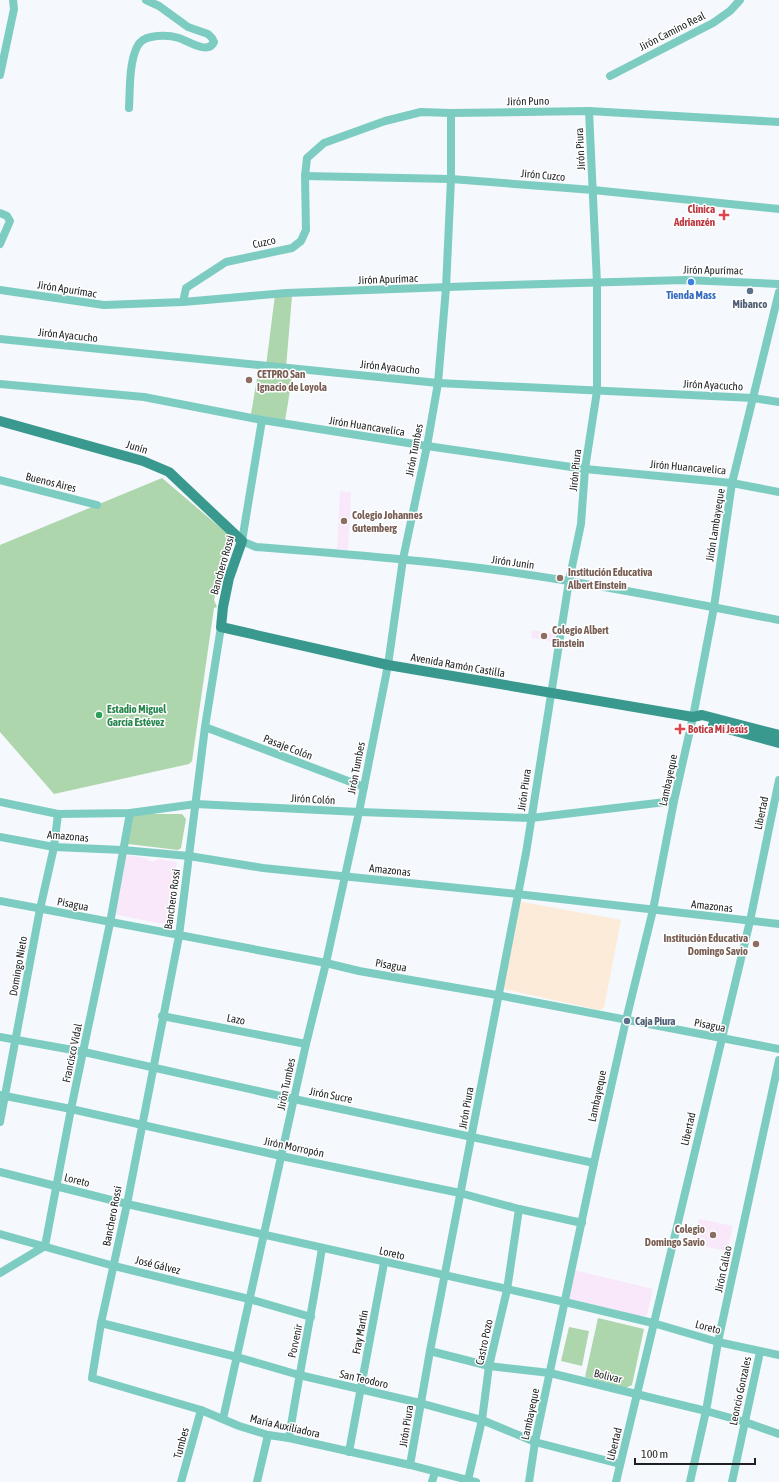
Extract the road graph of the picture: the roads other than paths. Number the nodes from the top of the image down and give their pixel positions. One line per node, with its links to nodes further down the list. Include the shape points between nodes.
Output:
1 (13, 0): 4 (street, via 14,9)
2 (146, 0): 6 (street, via 188,27 208,34 214,42 209,48 178,37 162,35 145,38 137,47 133,63)
3 (740, 0): 5 (street, Jirón Camino Real, via 713,23)
4 (0, 75)
5 (610, 76)
6 (129, 108)
7 (589, 111): 8 (street, Jirón Puno); 9 (street, Jirón Puno); 12 (street, Jirón Piura)
8 (451, 113): 10 (street, Jirón Puno, via 421,112 385,121 324,143 307,158); 11 (street, Jirón Tumbes)
9 (779, 122)
10 (305, 176): 11 (street, Jirón Cuzco); 21 (street, Cuzco, via 306,230 301,241 292,248 226,262 186,288)
11 (451, 179): 12 (street, Jirón Cuzco); 18 (street, Jirón Tumbes)
12 (593, 190): 13 (street, Jirón Cuzco); 16 (street, Jirón Piura)
13 (779, 209)
14 (0, 212): 15 (street, via 10,220)
15 (0, 244)
16 (597, 283): 17 (street, Jirón Apurímac, via 686,280); 18 (street, Jirón Apurímac); 25 (street, Jirón Piura)
17 (779, 284)
18 (446, 288): 21 (street, Jirón Apurímac, via 286,294); 23 (street, Jirón Tumbes)
19 (0, 290): 21 (street, Jirón Apurímac, via 104,305)
20 (779, 292): 26 (street, Jirón Lambayeque)
21 (182, 302)
22 (0, 339): 23 (street, Jirón Ayacucho)
23 (438, 383): 25 (street, Jirón Ayacucho); 30 (street, Jirón Tumbes)
24 (0, 384): 28 (street, Jirón Huancavelica, via 144,397)
25 (597, 391): 26 (street, Jirón Ayacucho); 31 (street, Jirón Piura)
26 (753, 398): 27 (street, Jirón Ayacucho); 33 (street, Jirón Lambayeque)
27 (779, 402)
28 (262, 420): 30 (street, Jirón Huancavelica); 36 (street, Banchero Rossi)
29 (0, 421): 36 (main road, Junín, via 143,461 170,472)
30 (427, 446): 31 (street, Jirón Huancavelica); 37 (street, Jirón Tumbes)
31 (585, 469): 33 (street, Jirón Huancavelica); 38 (street, Jirón Piura, via 581,524)
32 (0, 480): 35 (street, Buenos Aires)
33 (732, 482): 34 (street, Jirón Huancavelica); 39 (street, Jirón Lambayeque)
34 (779, 492)
35 (97, 505)
36 (242, 540): 37 (street, Jirón Junín, via 256,547); 41 (main road, Banchero Rossi, via 229,578)
37 (403, 559): 38 (street, Jirón Junín); 42 (street, Jirón Tumbes)
38 (569, 581): 39 (street, Jirón Junín); 43 (street, Jirón Piura)
39 (714, 607): 40 (street, Jirón Junín); 44 (street, Jirón Lambayeque)
40 (779, 620)
41 (221, 627): 42 (main road, Avenida Ramón Castilla); 45 (street, Banchero Rossi)
42 (388, 666): 43 (main road, Avenida Ramón Castilla); 49 (street, Jirón Tumbes)
43 (551, 693): 44 (main road, Avenida Ramón Castilla); 56 (street, Jirón Piura)
44 (693, 717): 46 (main road, Avenida Ramón Castilla, via 702,715); 47 (main road, Avenida Ramón Castilla, via 699,722); 51 (street, Lambayeque)
45 (205, 727): 49 (street, Pasaje Colón); 52 (street, Banchero Rossi)
46 (779, 735)
47 (779, 743)
48 (779, 780): 66 (street, Libertad)
49 (364, 788): 53 (street, Jirón Tumbes)
50 (0, 802): 55 (street, Jirón Colón)
51 (674, 802): 56 (street, Jirón Colón); 65 (street, Lambayeque)
52 (196, 804): 53 (street, Jirón Colón); 54 (street, Jirón Colón); 60 (street, Banchero Rossi)
53 (359, 812): 56 (street, Jirón Colón); 61 (street, Jirón Tumbes)
54 (130, 813): 55 (street, Jirón Colón); 59 (street, Francisco Vidal)
55 (58, 814): 58 (street, Domingo Nieto)
56 (531, 818): 62 (street, Jirón Piura)
57 (0, 837): 58 (street, Amazonas)
58 (54, 847): 59 (street, Amazonas); 64 (street, Domingo Nieto)
59 (123, 850): 60 (street, Amazonas); 67 (street, Francisco Vidal)
60 (189, 856): 61 (street, Amazonas, via 263,868); 69 (street, Banchero Rossi)
61 (345, 876): 62 (street, Amazonas); 70 (street, Jirón Tumbes)
62 (517, 894): 65 (street, Amazonas); 71 (street, Jirón Piura)
63 (0, 901): 64 (street, Pisagua)
64 (40, 909): 67 (street, Pisagua); 76 (street, Domingo Nieto)
65 (653, 910): 66 (street, Amazonas); 73 (street, Lambayeque)
66 (750, 921): 68 (street, Amazonas); 75 (street, Libertad)
67 (110, 923): 69 (street, Pisagua); 79 (street, Francisco Vidal)
68 (779, 924)
69 (179, 936): 70 (street, Pisagua); 72 (street, Banchero Rossi)
70 (326, 963): 71 (street, Pisagua); 77 (street, Jirón Tumbes)
71 (497, 995): 73 (street, Pisagua); 87 (street, Jirón Piura)
72 (162, 1016): 77 (street, Lazo); 81 (street, Banchero Rossi)
73 (626, 1020): 75 (street, Pisagua); 89 (street, Lambayeque)
74 (0, 1037): 76 (street, Jirón Sucre)
75 (721, 1039): 78 (street, Pisagua); 109 (street, Libertad)
76 (16, 1040): 79 (street, Jirón Sucre); 82 (street, Domingo Nieto)
77 (306, 1044): 83 (street, Jirón Tumbes)
78 (779, 1049)
79 (84, 1052): 81 (street, Jirón Sucre); 84 (street, Francisco Vidal)
80 (779, 1060): 110 (street, Jirón Callao)
81 (153, 1067): 83 (street, Jirón Sucre); 86 (street, Banchero Rossi)
82 (3, 1096): 84 (street, Jirón Morropón); 85 (street, Domingo Nieto)
83 (294, 1099): 87 (street, Jirón Sucre); 88 (street, Jirón Tumbes)
84 (71, 1109): 86 (street, Jirón Morropón); 91 (street, Francisco Vidal)
85 (0, 1122)
86 (141, 1125): 88 (street, Jirón Morropón); 93 (street, Banchero Rossi)
87 (472, 1137): 89 (street, Jirón Sucre); 92 (street, Jirón Piura)
88 (281, 1156): 92 (street, Jirón Morropón); 97 (street, Jirón Tumbes)
89 (594, 1163): 95 (street, Lambayeque)
90 (0, 1172): 91 (street, Loreto)
91 (57, 1186): 93 (street, Loreto); 98 (street, Francisco Vidal)
92 (460, 1193): 94 (street, Jirón Morropón); 103 (street, Jirón Piura)
93 (127, 1204): 97 (street, Loreto); 101 (street, Banchero Rossi)
94 (519, 1209): 95 (street, Jirón Morropón); 104 (street, Castro Pozo)
95 (582, 1223): 106 (street, Lambayeque)
96 (0, 1234): 98 (street, José Gálvez)
97 (264, 1235): 99 (street, Loreto); 105 (street, Jirón Tumbes)
98 (45, 1246): 101 (street, José Gálvez); 102 (street)
99 (322, 1248): 100 (street, Loreto); 107 (street, Porvenir)
100 (384, 1263): 103 (street, Loreto); 119 (street, Fray Martín)
101 (114, 1266): 105 (street, José Gálvez); 108 (street, Banchero Rossi)
102 (0, 1273)
103 (444, 1276): 104 (street, Loreto); 111 (street, Jirón Piura)
104 (507, 1290): 106 (street, Loreto); 115 (street, Castro Pozo)
105 (249, 1299): 107 (street, José Gálvez); 114 (street, Jirón Tumbes)
106 (565, 1302): 109 (street, Loreto); 116 (street, Lambayeque)
107 (311, 1317): 117 (street, Porvenir)
108 (102, 1323): 114 (street, San Teodoro); 118 (street, Banchero Rossi)
109 (653, 1323): 110 (street, Loreto); 120 (street, Libertad)
110 (718, 1342): 112 (street, Loreto); 123 (street, Jirón Callao)
111 (430, 1351): 115 (street, Bolivar); 121 (street, Jirón Piura)
112 (760, 1352): 113 (street, Loreto); 126 (street, Leoncio Gonzales)
113 (779, 1355)
114 (237, 1356): 117 (street, San Teodoro); 124 (street, Jirón Tumbes)
115 (489, 1366): 116 (street, Bolivar); 125 (street, Castro Pozo)
116 (550, 1373): 120 (street, Bolivar); 130 (street, Lambayeque)
117 (299, 1375): 119 (street, San Teodoro); 129 (street, Porvenir)
118 (92, 1378): 122 (street, María Auxiliadora)
119 (361, 1390): 121 (street, San Teodoro); 131 (street, Fray Martín)
120 (637, 1394): 123 (street, Bolivar); 132 (street, Libertad)
121 (420, 1403): 125 (street, San Teodoro); 133 (street, Jirón Piura)
122 (201, 1410): 124 (street, María Auxiliadora); 136 (street, Tumbes)
123 (706, 1410): 126 (street, Bolivar); 141 (street, Jirón Callao)
124 (223, 1419): 128 (street, María Auxiliadora)
125 (482, 1420): 130 (street, San Teodoro); 135 (street, Castro Pozo)
126 (745, 1422): 127 (street, Bolivar); 142 (street, Leoncio Gonzales)
127 (779, 1434)
128 (268, 1435): 129 (street, María Auxiliadora); 137 (street)
129 (289, 1438): 131 (street, María Auxiliadora)
130 (535, 1442): 132 (street, San Teodoro); 139 (street, Lambayeque)
131 (349, 1452): 133 (street, María Auxiliadora)
132 (620, 1464): 140 (street, Libertad)
133 (410, 1465): 134 (street, María Auxiliadora)
134 (435, 1472): 135 (street, María Auxiliadora); 138 (street)
135 (472, 1481)
136 (181, 1482)
137 (257, 1482)
138 (432, 1482)
139 (529, 1482)
140 (616, 1482)
141 (690, 1482)
142 (732, 1482)

